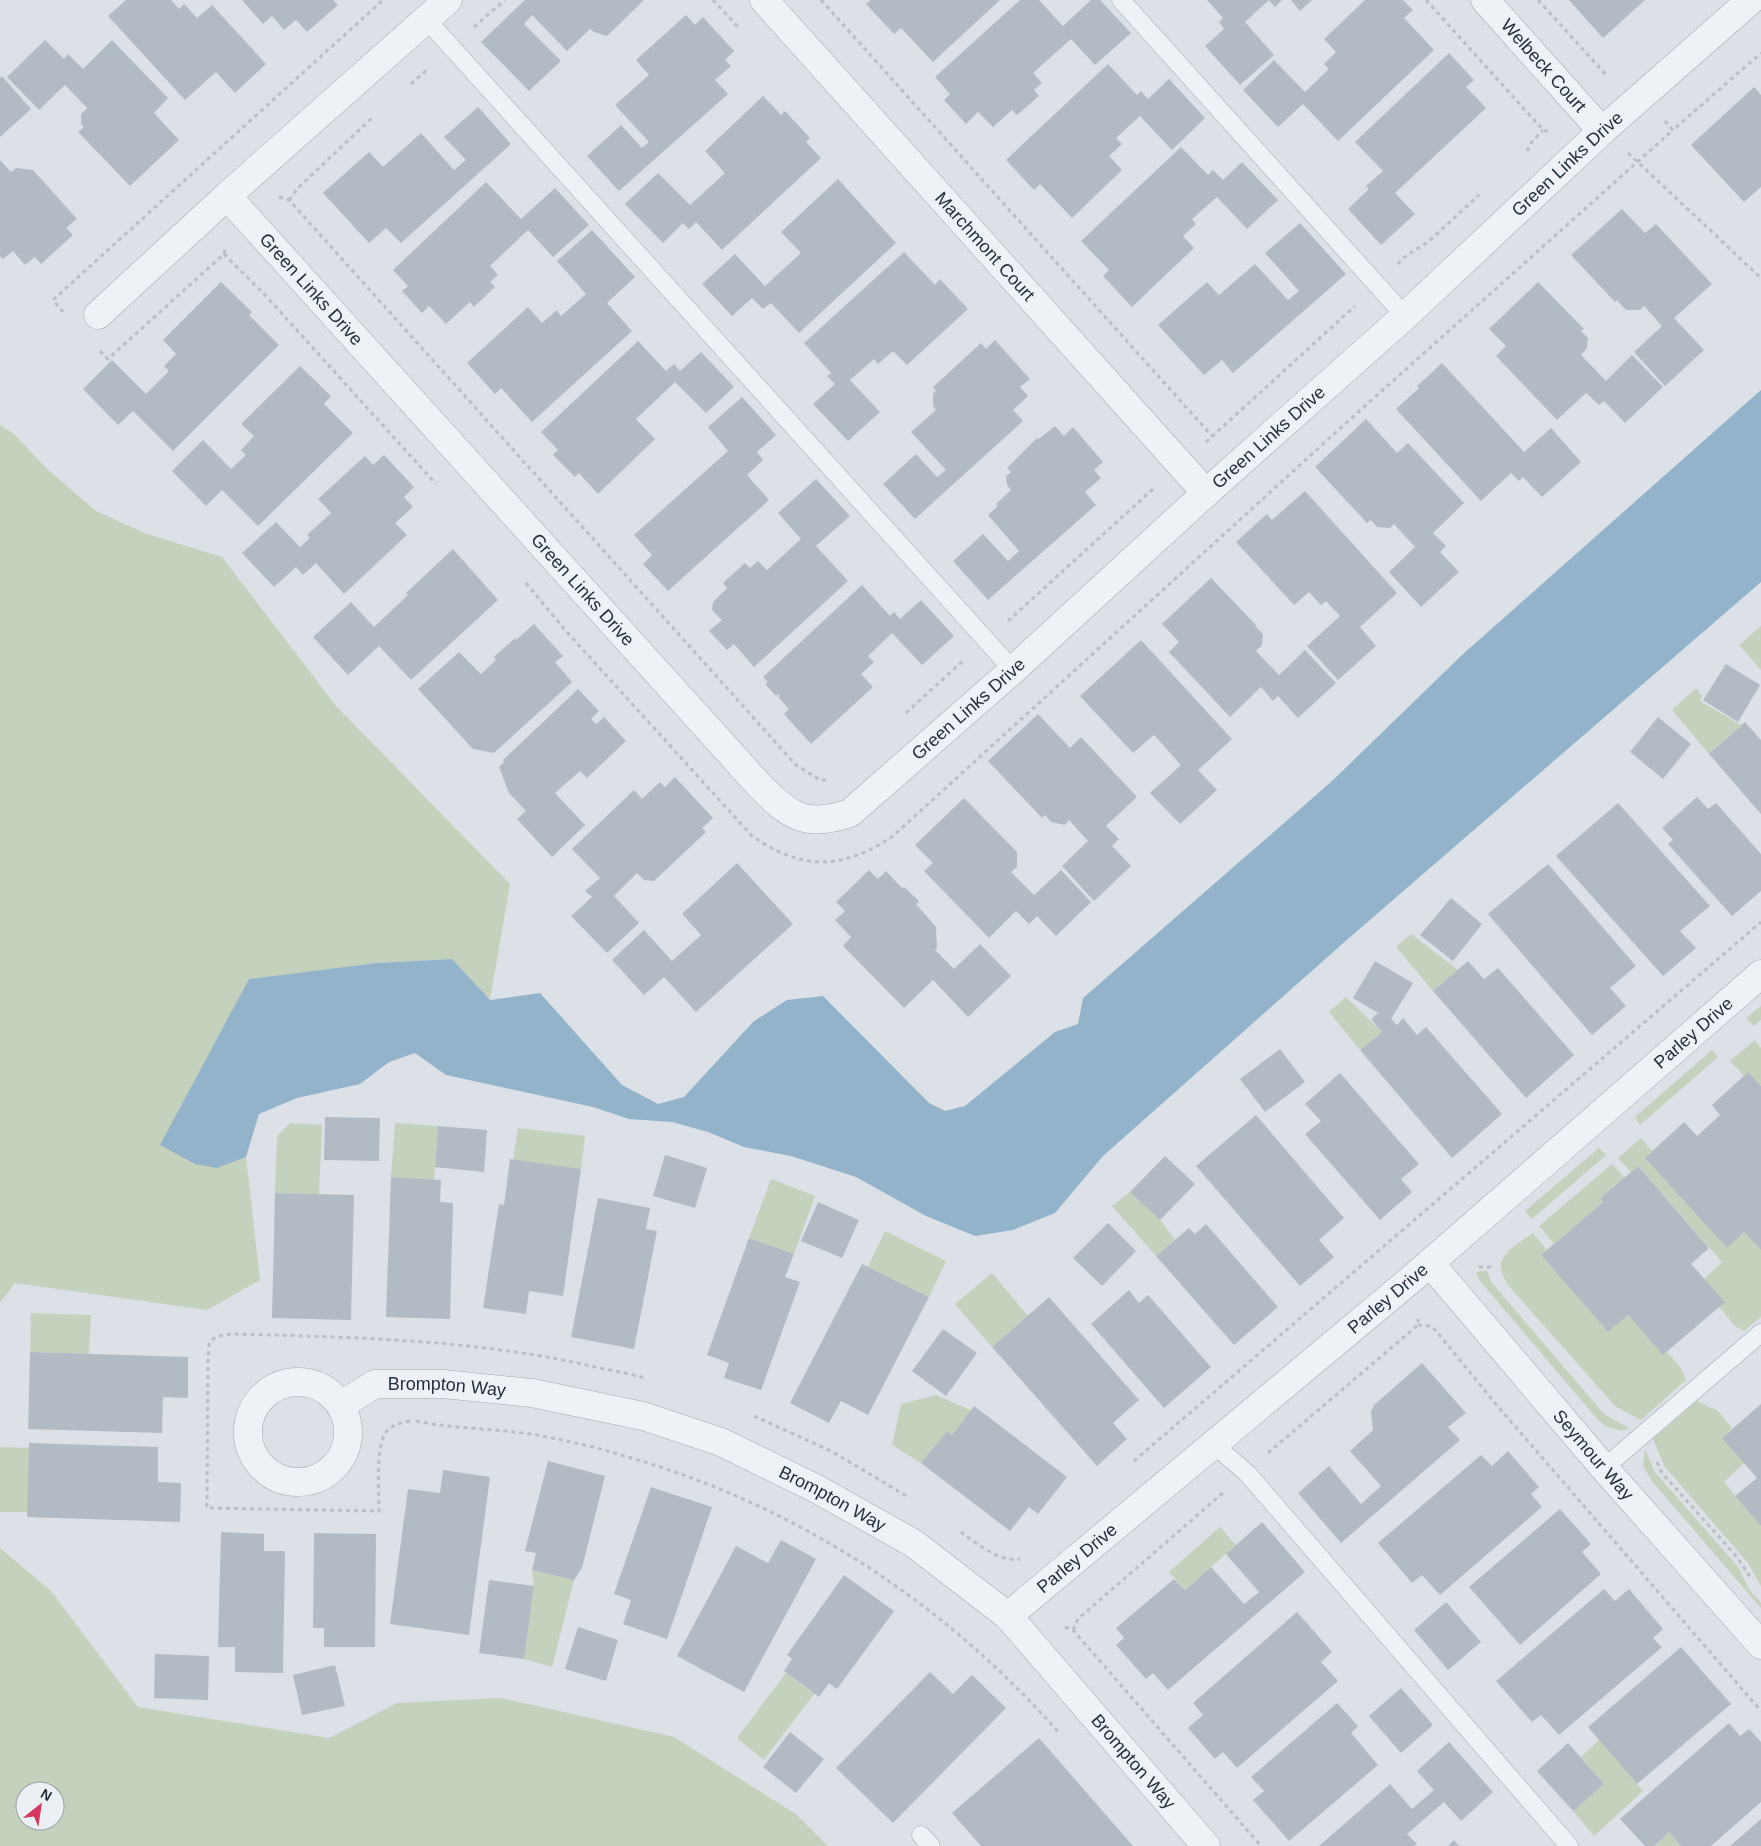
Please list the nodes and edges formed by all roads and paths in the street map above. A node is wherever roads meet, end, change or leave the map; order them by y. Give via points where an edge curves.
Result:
1 (448, 0) edge
2 (505, 0) edge
3 (764, 0) edge
4 (821, 0) edge
5 (1122, 0) edge
6 (1426, 0) edge
7 (1485, 0) edge
8 (1538, 0) edge
9 (1751, 0) edge
10 (426, 19) junction
11 (452, 48) junction
12 (1761, 53) edge
13 (1607, 76) dead end
14 (409, 85) dead end
15 (1583, 110) junction
16 (376, 114) dead end
17 (1661, 116) dead end
18 (1543, 130) junction
19 (1602, 131) junction
20 (1524, 156) dead end
21 (1485, 190) dead end
22 (227, 196) junction
23 (290, 200) junction
24 (250, 221) junction
25 (1761, 278) edge
26 (1378, 285) junction
27 (98, 315) dead end
28 (1405, 316) junction
29 (1212, 436) junction
30 (1184, 469) junction
31 (1153, 489) dead end
32 (1206, 493) junction
33 (987, 640) junction
34 (1013, 670) junction
35 (900, 719) dead end
36 (833, 778) dead end
37 (1761, 922) edge
38 (1761, 974) edge
39 (1430, 1263) junction
40 (1418, 1325) dead end
41 (1761, 1333) edge
42 (650, 1380) dead end
43 (341, 1405) dead end
44 (746, 1413) dead end
45 (1643, 1435) junction
46 (1214, 1445) junction
47 (1130, 1465) dead end
48 (1604, 1468) junction
49 (1247, 1473) junction
50 (910, 1499) dead end
51 (957, 1530) dead end
52 (1025, 1557) dead end
53 (1752, 1582) dead end
54 (1008, 1616) junction
55 (1058, 1624) dead end
56 (1073, 1630) junction
57 (1761, 1645) edge
58 (1761, 1711) edge
59 (1066, 1741) dead end
60 (1202, 1845) edge
61 (1261, 1846) edge
62 (1569, 1846) edge

1 - 10 street
2 - 11 path
3 - 30 street, Marchmont Court
4 - 29 path
5 - 26 lane
6 - 18 path
7 - 15 street, Welbeck Court
8 - 13 path
9 - 19 street, Green Links Drive
10 - 11 lane
10 - 22 street
11 - 14 path
11 - 33 lane
12 - 17 path via 1673,130
15 - 18 path via 1556,134
15 - 19 street, Welbeck Court
16 - 23 path via 299,187
18 - 20 path
19 - 25 path
19 - 28 street, Green Links Drive
21 - 26 path via 1428,242 1403,258 1393,274
22 - 24 street, Green Links Drive
22 - 27 street
23 - 24 path via 275,196
23 - 36 path via 796,765 820,780
24 - 34 street, Green Links Drive via 780,806 806,820 830,820 850,813
26 - 28 lane
26 - 29 path
28 - 32 street, Green Links Drive
29 - 30 path
30 - 32 street, Marchmont Court
31 - 33 path
32 - 34 street, Green Links Drive
33 - 34 lane
33 - 35 path
37 - 47 path
38 - 39 street, Parley Drive
39 - 46 street, Parley Drive
39 - 48 street, Seymour Way
40 - 58 path via 1431,1326 1438,1332
41 - 45 lane
42 - 59 path via 536,1354 457,1344 338,1337 231,1334 214,1337 209,1345 208,1359 207,1508 379,1511 380,1445 386,1431 412,1420 516,1432 582,1444 665,1467 759,1505 832,1544 898,1586 977,1649
43 - 54 street, Brompton Way via 375,1384 443,1384 532,1393 643,1416 721,1442 815,1488 913,1543
44 - 50 path via 833,1452
45 - 48 lane
45 - 53 path via 1662,1473 1736,1557
46 - 49 lane
46 - 54 street, Parley Drive
48 - 57 street, Seymour Way
49 - 56 path via 1078,1619
49 - 62 lane
51 - 52 path via 1003,1557 1012,1560
54 - 60 street, Brompton Way
55 - 56 path
56 - 61 path

